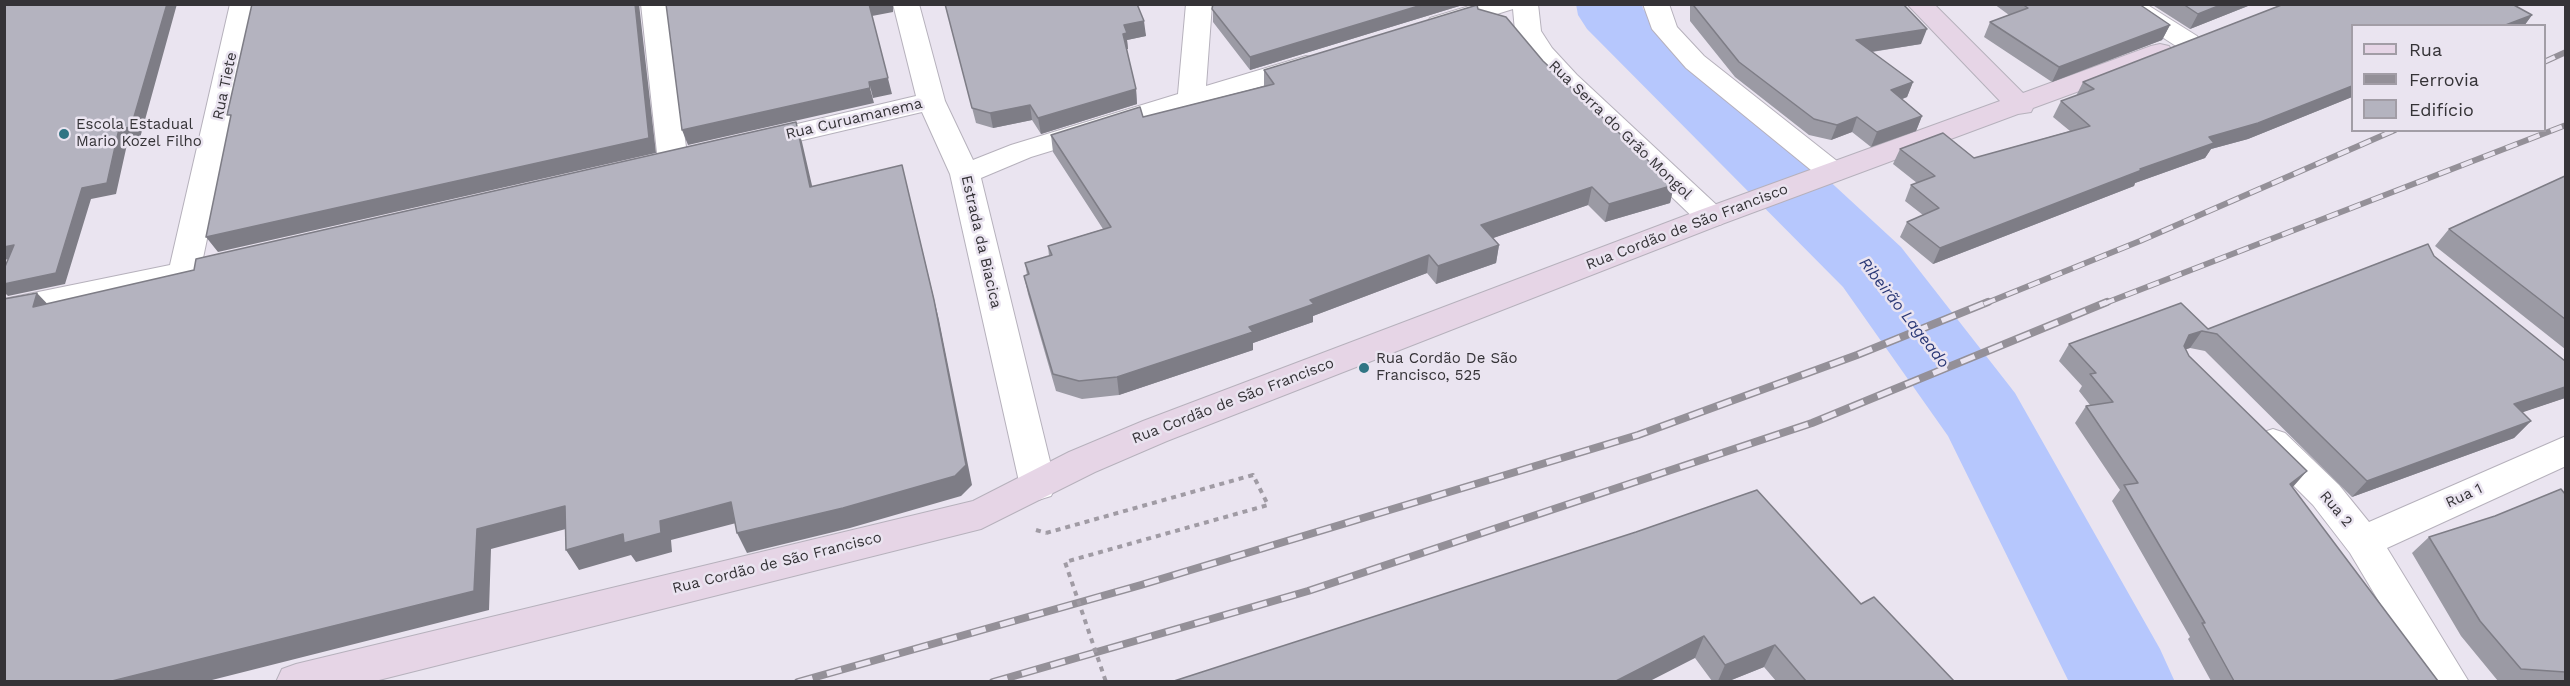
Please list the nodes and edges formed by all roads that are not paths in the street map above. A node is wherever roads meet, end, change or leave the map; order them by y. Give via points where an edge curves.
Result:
1 (243, 4) edge
2 (654, 4) edge
3 (906, 4) edge
4 (1199, 4) edge
5 (1504, 4) edge
6 (1526, 4) edge
7 (1656, 4) edge
8 (1919, 4) edge
9 (2128, 4) edge
10 (1415, 31) edge
11 (1326, 58) edge
12 (1191, 99) junction
13 (931, 101) junction
14 (2021, 106) junction
15 (729, 149) edge
16 (673, 162) edge
17 (965, 174) junction
18 (1819, 177) junction
19 (1725, 212) junction
20 (231, 262) edge
21 (184, 273) junction
22 (4, 310) edge
23 (2250, 420) edge
24 (2565, 450) edge
25 (1038, 486) junction
26 (2363, 542) junction
27 (296, 681) edge
28 (2450, 681) edge

1 - 21 street, Rua Tiete
2 - 16 street
3 - 13 street, Estrada da Biacica
4 - 12 street
5 - 10 street
6 - 19 street, Rua Serra do Grão Mongol via 1528,31 1567,81
7 - 18 street via 1665,29 1695,62
8 - 14 street
9 - 14 street, Rua Cordão de São Francisco via 2199,38
11 - 12 street
12 - 17 street via 1021,151
13 - 15 street, Rua Curuamanema
13 - 17 street, Estrada da Biacica
14 - 18 street, Rua Cordão de São Francisco
17 - 25 street, Estrada da Biacica
18 - 19 street, Rua Cordão de São Francisco
19 - 25 street, Rua Cordão de São Francisco via 1136,439
20 - 21 street
21 - 22 street
23 - 26 street, Rua 2 via 2326,495
24 - 26 street, Rua 1
25 - 27 street, Rua Cordão de São Francisco via 981,513
26 - 28 street, Rua 2

